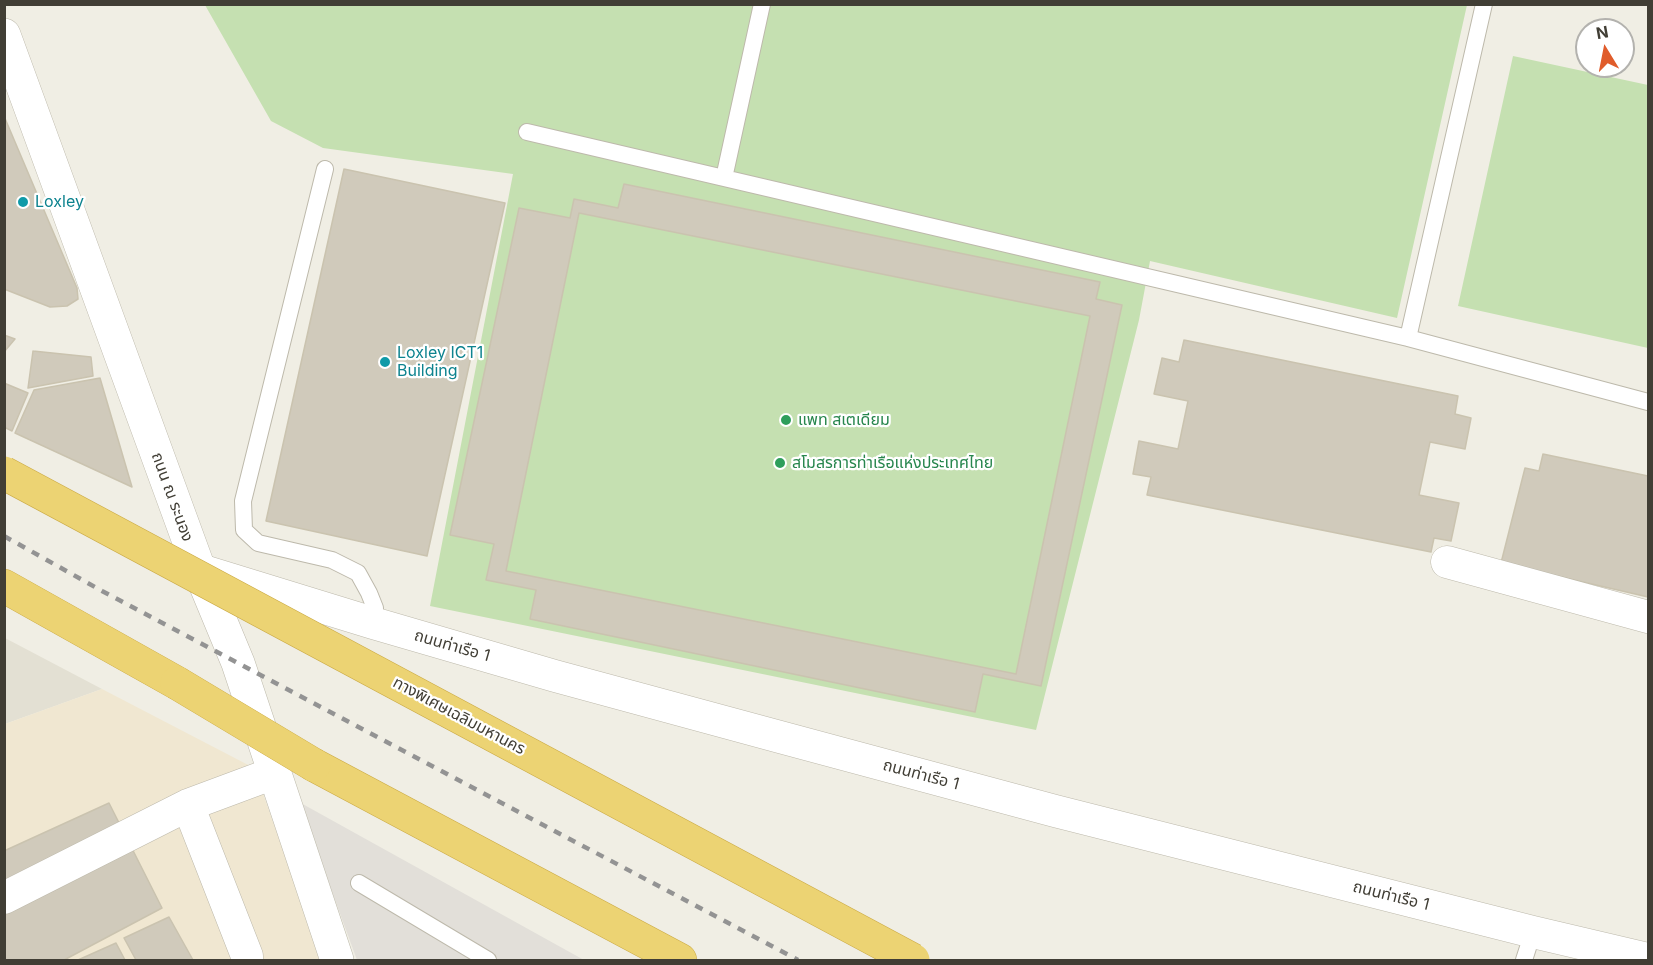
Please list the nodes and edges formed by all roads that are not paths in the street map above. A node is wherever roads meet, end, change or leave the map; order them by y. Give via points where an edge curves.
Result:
1 (762, 4) edge
2 (1484, 4) edge
3 (4, 35) edge
4 (527, 132) dead end
5 (325, 169) dead end
6 (724, 178) junction
7 (1408, 338) junction
8 (1648, 402) edge
9 (4, 473) edge
10 (1448, 562) dead end
11 (199, 569) junction
12 (4, 586) edge
13 (4, 602) edge
14 (1648, 616) edge
15 (373, 623) junction
16 (177, 683) junction
17 (273, 773) junction
18 (188, 805) junction
19 (359, 883) dead end
20 (4, 898) edge
21 (1529, 946) edge
22 (1575, 951) edge
23 (1648, 959) edge
24 (247, 960) edge
25 (337, 960) edge
26 (488, 960) edge
27 (680, 960) edge
28 (913, 960) edge

1 - 6 lane
2 - 7 lane
3 - 11 street, ถนน ณ ระนอง
4 - 6 lane
5 - 15 lane via 243,501 244,530 258,543 332,560 358,573 375,608
6 - 7 lane
7 - 8 lane
9 - 28 highway, ทางพิเศษเฉลิมมหานคร, bridge
10 - 14 street
11 - 15 street, ถนนท่าเรือ 1
11 - 17 street, ถนน ณ ระนอง via 238,663
12 - 16 highway
13 - 16 highway
15 - 21 street, ถนนท่าเรือ 1
16 - 27 highway, bridge via 314,765
17 - 18 street
17 - 25 street, ถนน ณ ระนอง
18 - 20 street
18 - 24 street
19 - 26 lane
21 - 22 street, ถนนท่าเรือ 1
22 - 23 street, ถนนท่าเรือ 1

